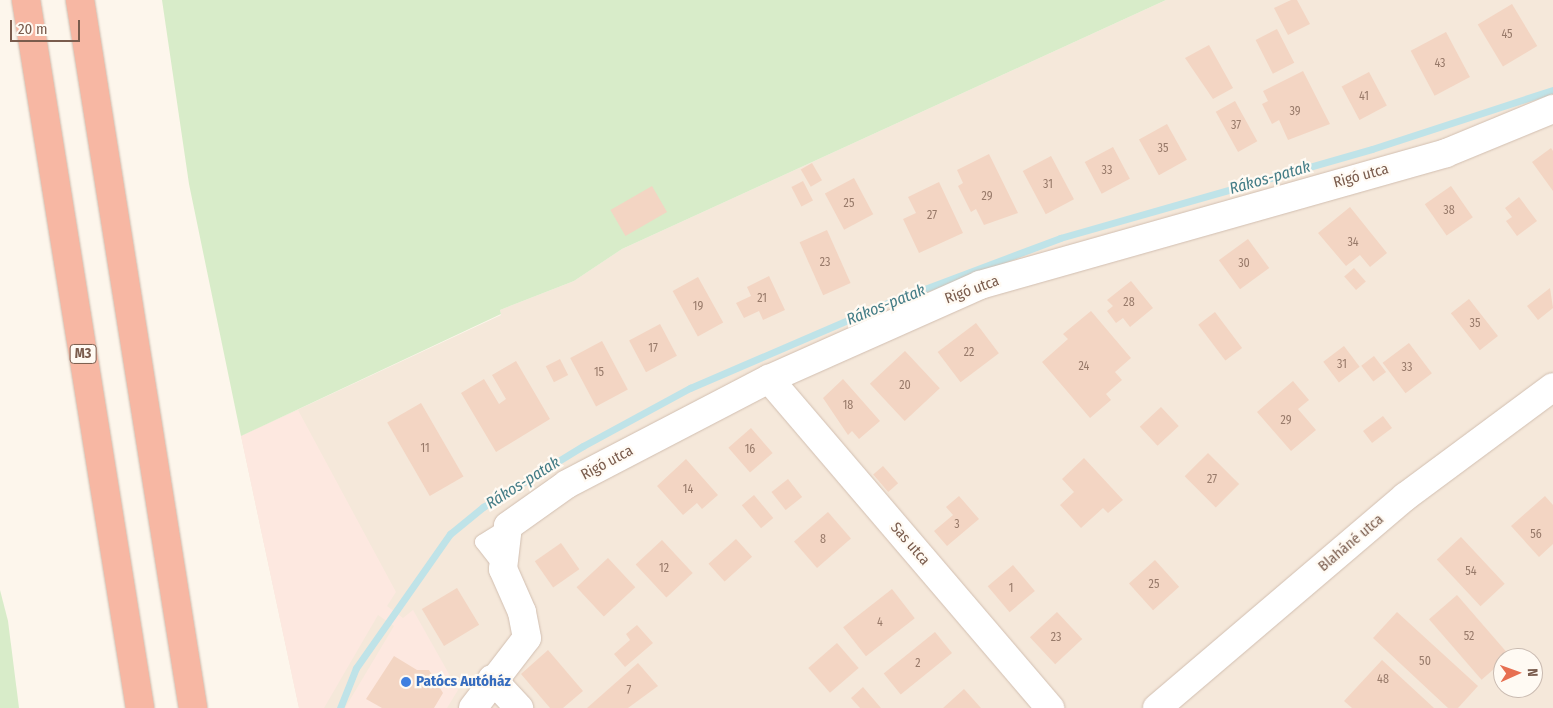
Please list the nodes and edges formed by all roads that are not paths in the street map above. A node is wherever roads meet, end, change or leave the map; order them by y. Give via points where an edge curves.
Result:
1 (26, 0) edge
2 (80, 0) edge
3 (1553, 109) edge
4 (769, 379) junction
5 (1553, 387) edge
6 (492, 679) junction
7 (140, 708) edge
8 (193, 708) edge
9 (473, 708) edge
10 (519, 708) edge
11 (1050, 708) edge
12 (1157, 708) edge

1 - 7 highway, M3
2 - 8 highway
3 - 4 street, Rigó utca via 1446,153 980,285
4 - 6 street, Rigó utca via 567,484 508,526 502,569 522,612 527,638
4 - 11 street, Sas utca
5 - 12 street, Blaháné utca via 1405,498
6 - 9 street, Rigó utca
6 - 10 street

